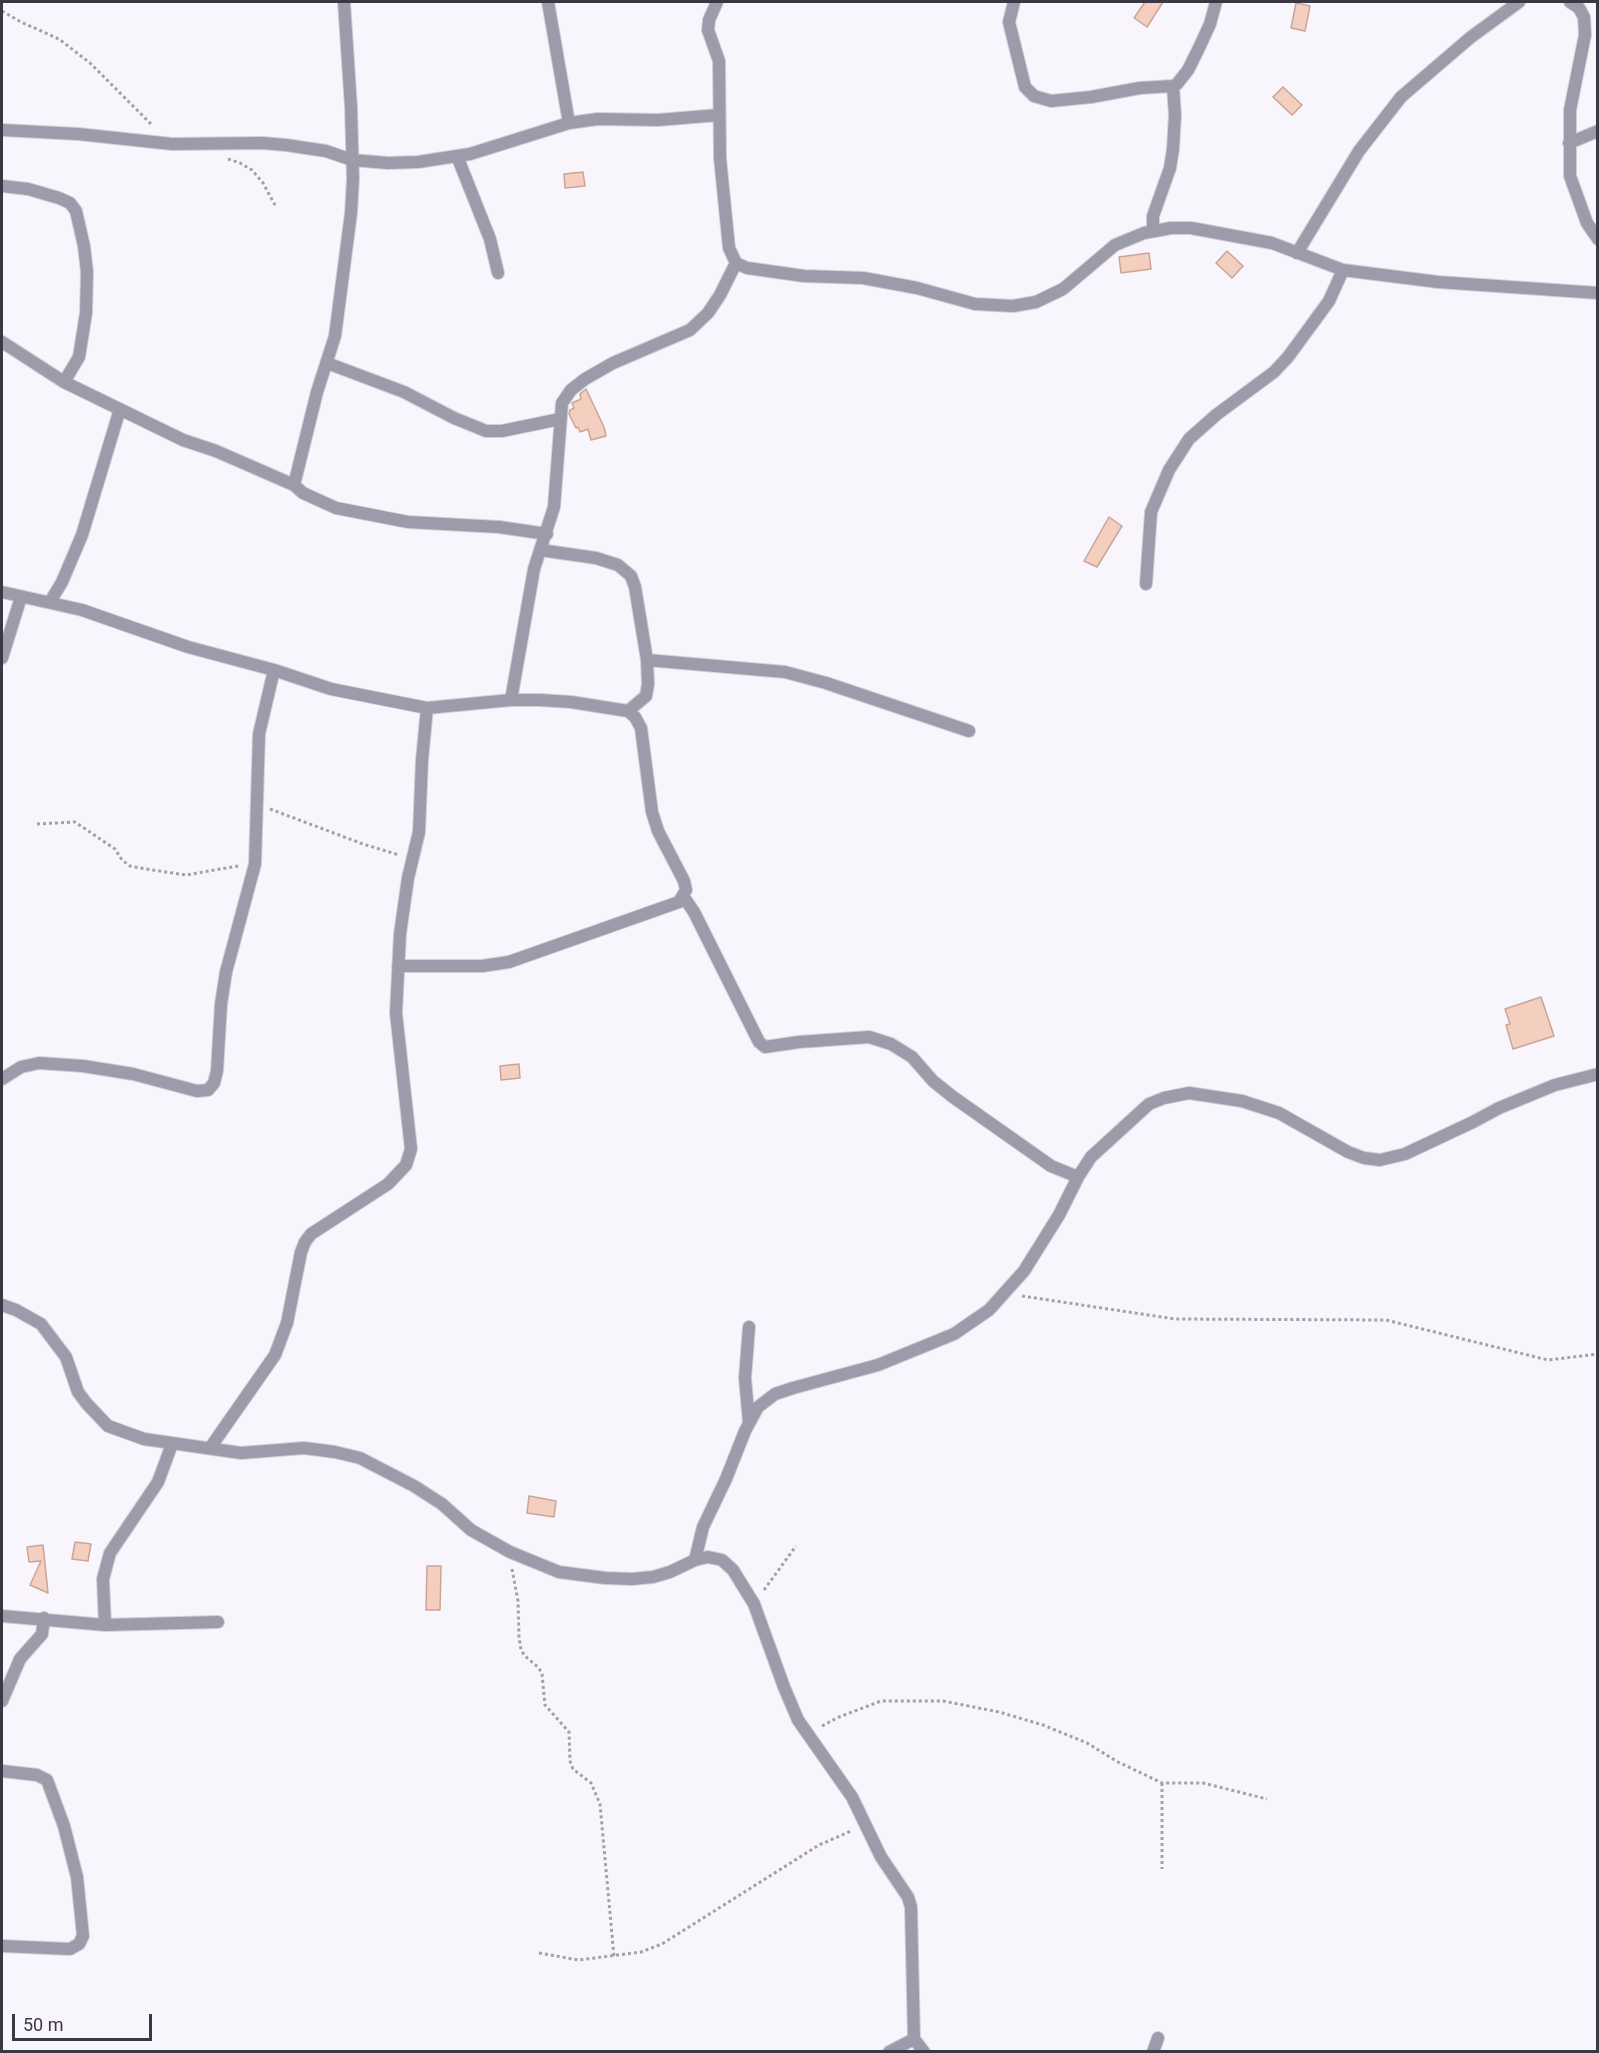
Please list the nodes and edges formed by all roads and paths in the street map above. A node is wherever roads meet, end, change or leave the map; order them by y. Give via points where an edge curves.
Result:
1 (344, 2) edge
2 (548, 2) edge
3 (717, 2) edge
4 (1014, 2) edge
5 (1216, 2) edge
6 (1519, 2) edge
7 (1570, 2) edge
8 (2, 11) edge
9 (1173, 86) junction
10 (719, 115) junction
11 (569, 123) junction
12 (2, 130) edge
13 (1598, 131) edge
14 (1569, 142) junction
15 (172, 144) junction
16 (458, 156) junction
17 (227, 159) dead end
18 (352, 160) junction
19 (2, 186) edge
20 (275, 206) dead end
21 (1153, 231) junction
22 (1598, 239) edge
23 (1297, 253) junction
24 (736, 263) junction
25 (1343, 270) junction
26 (498, 273) dead end
27 (1598, 293) edge
28 (2, 342) edge
29 (327, 363) junction
30 (64, 382) junction
31 (120, 409) junction
32 (560, 419) junction
33 (294, 484) junction
34 (547, 534) junction
35 (540, 550) junction
36 (1146, 584) dead end
37 (2, 592) edge
38 (21, 597) junction
39 (50, 602) junction
40 (2, 658) edge
41 (647, 660) junction
42 (274, 670) junction
43 (511, 700) junction
44 (427, 708) junction
45 (628, 711) junction
46 (969, 731) dead end
47 (257, 804) junction
48 (38, 824) dead end
49 (413, 859) junction
50 (255, 864) junction
51 (683, 896) junction
52 (399, 966) junction
53 (1598, 1074) edge
54 (2, 1079) edge
55 (1078, 1177) junction
56 (1005, 1293) junction
57 (2, 1305) edge
58 (749, 1327) dead end
59 (1598, 1354) edge
60 (749, 1423) junction
61 (172, 1444) junction
62 (210, 1448) junction
63 (796, 1546) dead end
64 (510, 1552) junction
65 (695, 1560) junction
66 (754, 1604) junction
67 (2, 1616) edge
68 (44, 1618) junction
69 (219, 1622) dead end
70 (105, 1625) junction
71 (2, 1701) edge
72 (807, 1734) junction
73 (2, 1771) edge
74 (1162, 1783) junction
75 (1267, 1799) dead end
76 (864, 1825) junction
77 (1162, 1869) dead end
78 (2, 1946) edge
79 (539, 1953) dead end
80 (614, 1957) junction
81 (1158, 2038) dead end
82 (914, 2039) junction
83 (889, 2052) edge
84 (924, 2052) edge
85 (1153, 2052) edge

1 - 18 street
2 - 11 street
3 - 10 street via 708,30 719,60
4 - 9 street via 1009,22 1012,37 1025,87 1034,96 1051,101
5 - 9 street via 1188,70
6 - 23 street via 1471,37 1401,98 1359,151
7 - 14 street via 1584,17 1585,35 1570,110
8 - 15 path via 59,39 90,63
9 - 21 street via 1173,149 1153,216
10 - 11 street
10 - 24 street via 729,248
11 - 16 street
12 - 15 street
13 - 14 street
14 - 22 street via 1570,176 1587,224
15 - 18 street via 286,145 326,151
16 - 18 street via 418,162
16 - 26 street via 490,239
17 - 20 path via 252,170
18 - 29 street via 351,213 335,336
19 - 30 street via 59,198 76,211 87,272 86,313 79,357
21 - 23 street via 1216,231 1272,243
21 - 24 street via 1115,245 1063,289 1036,302 1013,306 975,304 863,278 804,276
23 - 25 street
24 - 32 street via 708,313 690,330 585,379 562,403
25 - 27 street via 1438,282
25 - 36 street via 1329,301 1288,357 1190,438 1169,470 1151,512
28 - 30 street
29 - 32 street via 404,392 486,431
29 - 33 street
30 - 31 street
31 - 33 street via 183,440
31 - 39 street via 82,536
32 - 34 street via 557,484
33 - 34 street via 321,502 389,519
34 - 35 street
35 - 41 street via 596,558 618,565 631,576
35 - 43 street
37 - 38 street
38 - 39 street
38 - 40 street
39 - 42 street
41 - 45 street via 646,696
41 - 46 street via 785,672
42 - 44 street via 331,689
42 - 47 street via 259,734
43 - 44 street
43 - 45 street via 572,702
44 - 49 street via 419,832
45 - 51 street via 641,728 652,812 684,881
47 - 49 path
47 - 50 street
48 - 50 path via 75,822 115,849 130,866 146,869 186,875
49 - 52 street via 404,902
50 - 54 street via 226,972 217,1071 208,1090 197,1091 83,1066 39,1063 21,1067
51 - 52 street via 673,905 509,962 482,966
51 - 55 street via 765,1047 869,1037 891,1044 912,1057 933,1082 953,1097 1051,1166
52 - 62 street via 396,1013 411,1149 406,1165 388,1184 311,1234 305,1242 287,1323 275,1355
53 - 55 street via 1556,1084 1405,1154 1380,1160 1348,1152 1279,1113 1242,1101 1189,1094 1164,1098 1149,1104 1111,1137
55 - 56 street via 1024,1271
56 - 59 path via 1175,1319 1386,1320 1548,1360
56 - 60 street via 989,1310 954,1334 878,1365 776,1394 758,1407
57 - 61 street via 41,1324 66,1357 78,1392 108,1426
58 - 60 street via 745,1378
60 - 65 street via 703,1527
61 - 62 street
61 - 70 street via 158,1482 110,1553 103,1579
62 - 64 street via 241,1453 304,1448 360,1458 414,1486 471,1530
63 - 66 path
64 - 65 street via 559,1572 605,1578 652,1577
64 - 80 path via 519,1602 521,1650 539,1668 545,1704 569,1732 573,1768 591,1783 600,1804
65 - 66 street via 722,1560 734,1570
66 - 72 street via 791,1705
67 - 68 street
68 - 70 street
68 - 71 street via 42,1634 20,1659
69 - 70 street
72 - 74 path via 881,1701 943,1701 1043,1725 1087,1743
72 - 76 street via 852,1797
73 - 78 street via 47,1780 77,1877 83,1936 70,1949
74 - 75 path via 1203,1783
74 - 77 path
76 - 80 path via 819,1845 663,1944
76 - 82 street via 911,1907
79 - 80 path via 579,1960
81 - 85 street
82 - 83 street
82 - 84 street

